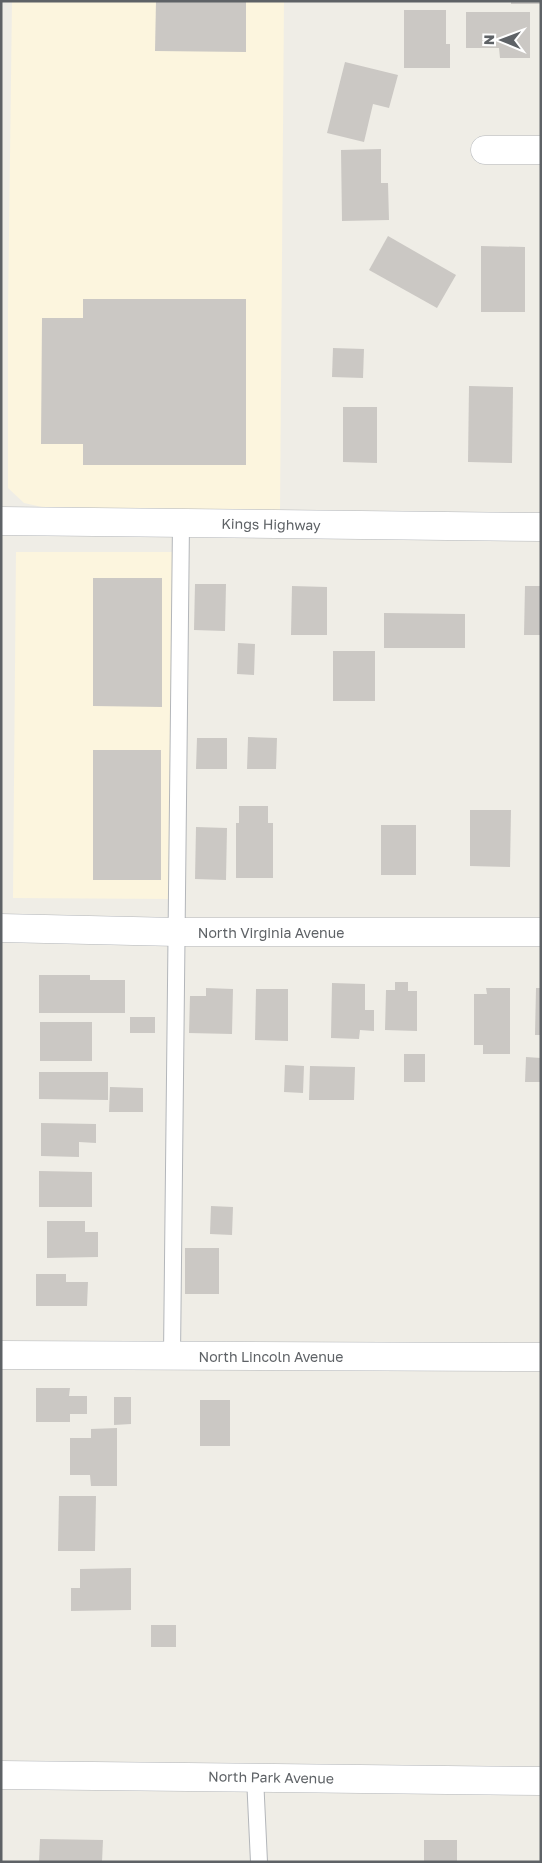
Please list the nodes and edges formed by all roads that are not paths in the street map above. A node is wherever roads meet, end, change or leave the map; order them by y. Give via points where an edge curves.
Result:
1 (485, 150) dead end
2 (541, 150) edge
3 (1, 522) edge
4 (181, 523) junction
5 (541, 527) edge
6 (1, 928) edge
7 (177, 932) junction
8 (541, 932) edge
9 (1, 1355) edge
10 (172, 1355) junction
11 (541, 1357) edge
12 (1, 1774) edge
13 (255, 1777) junction
14 (541, 1781) edge
15 (259, 1862) edge

1 - 2 street
3 - 4 street, Kings Highway
4 - 5 street, Kings Highway
4 - 7 lane
6 - 7 street, North Virginia Avenue
7 - 8 street, North Virginia Avenue
7 - 10 lane
9 - 10 street, North Lincoln Avenue
10 - 11 street, North Lincoln Avenue
12 - 13 street, North Park Avenue
13 - 14 street, North Park Avenue
13 - 15 lane

